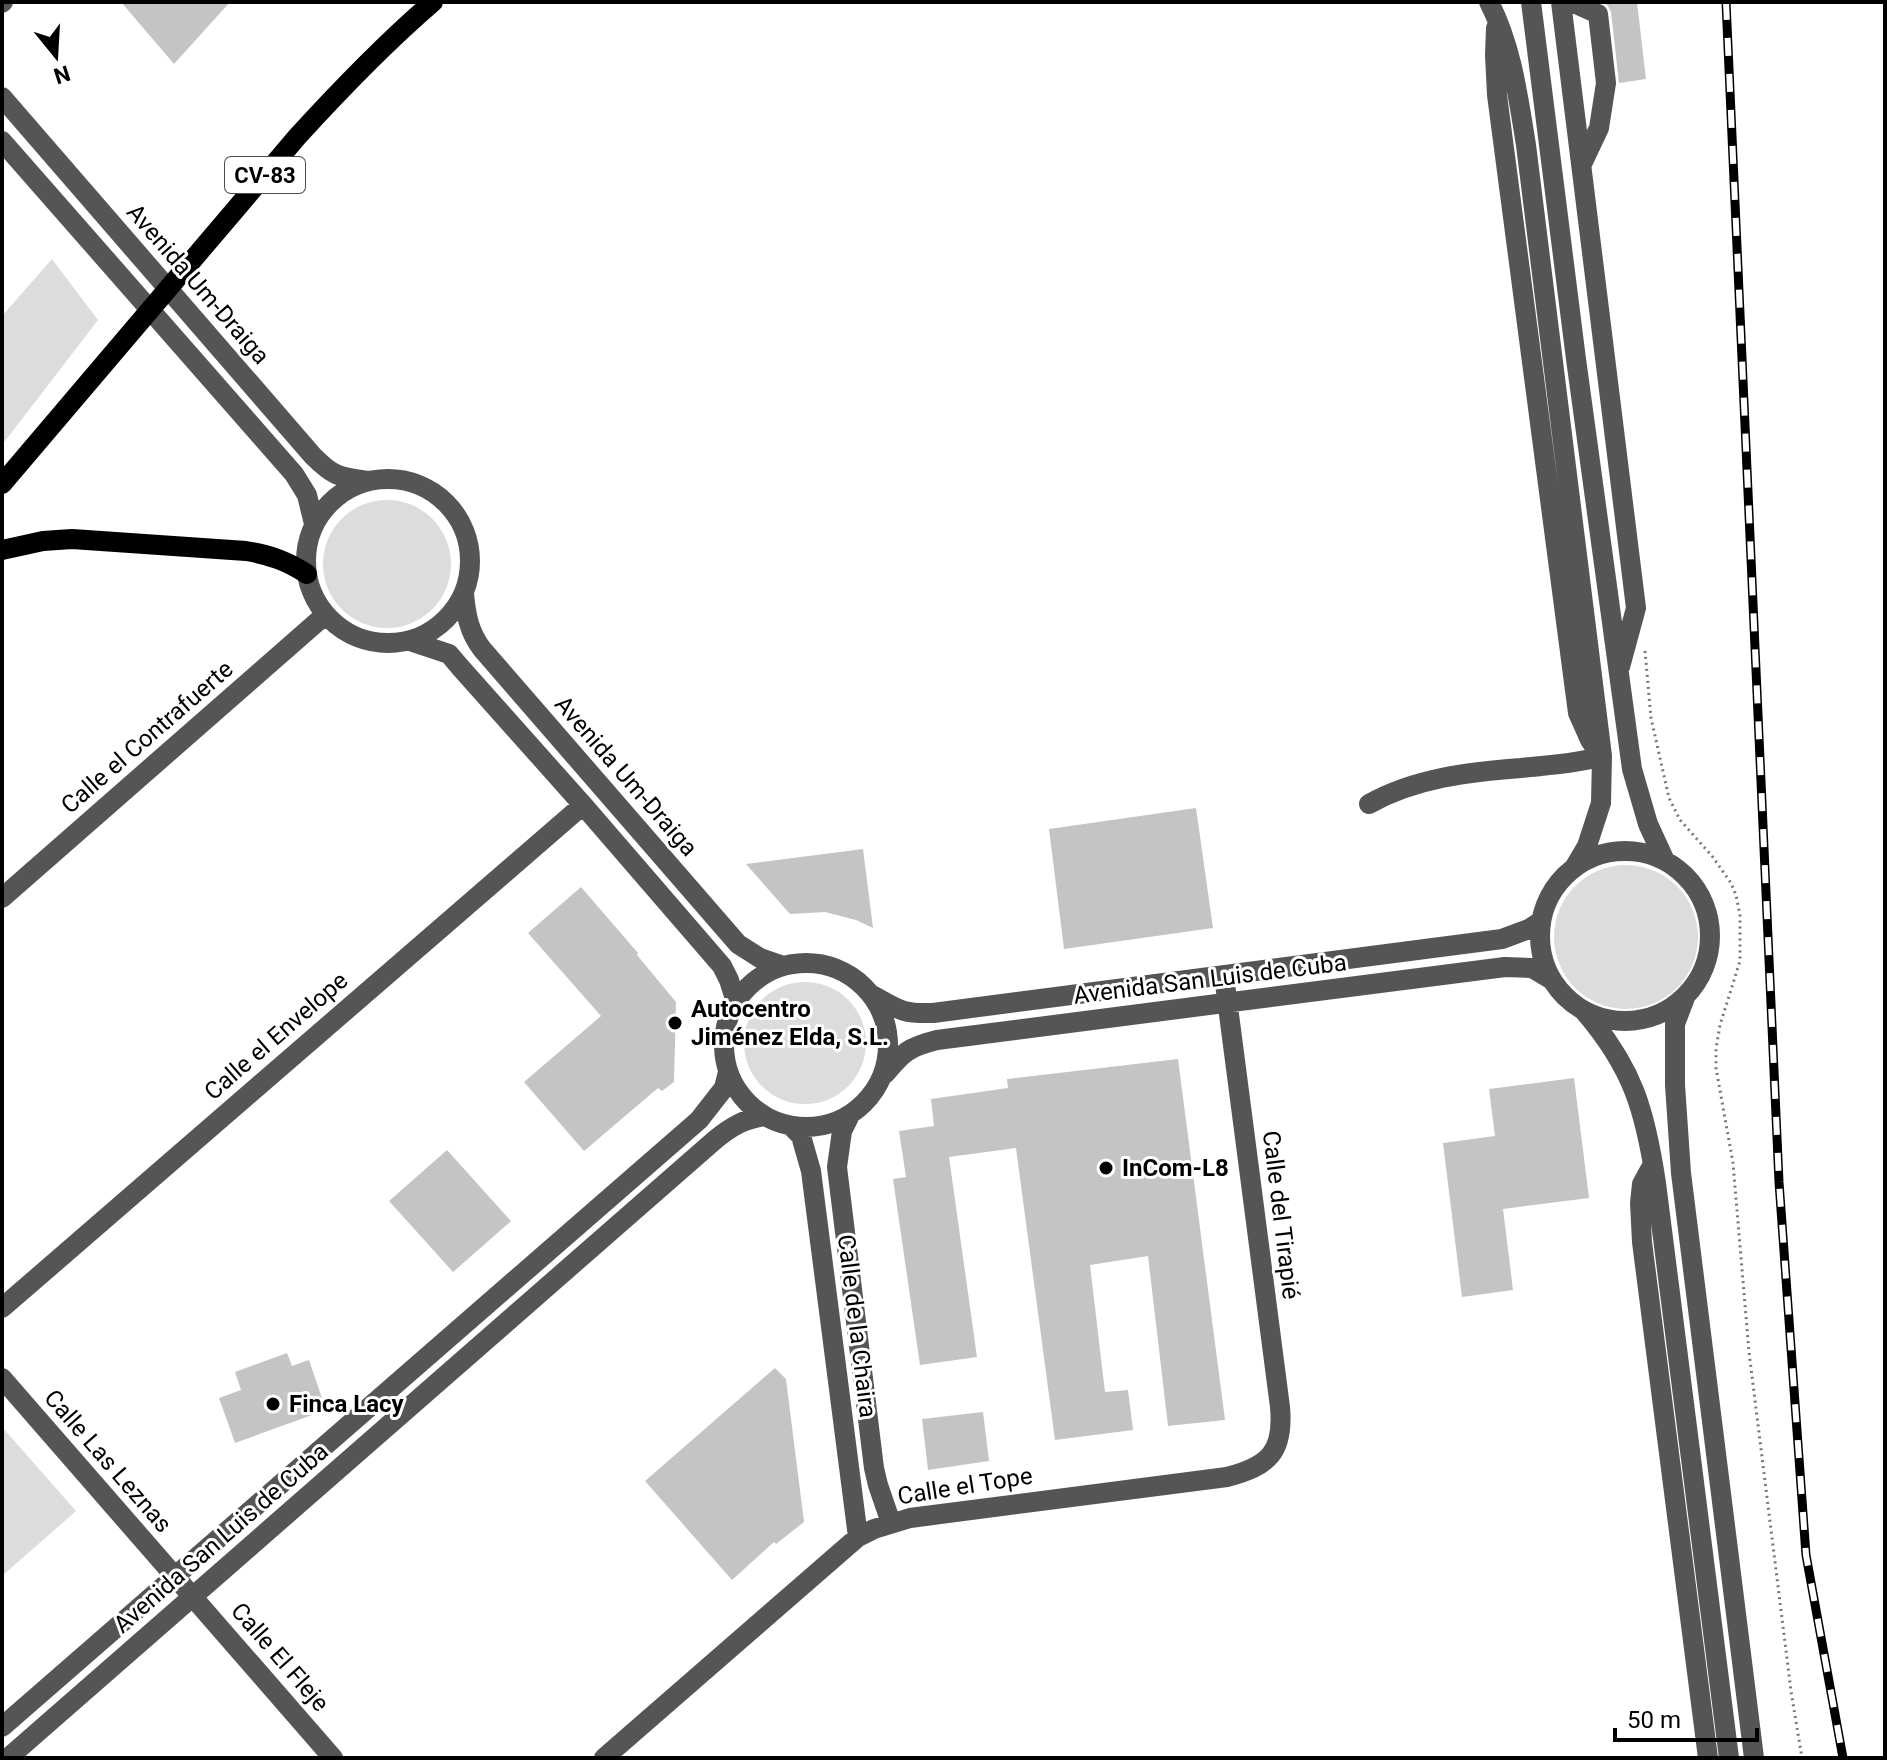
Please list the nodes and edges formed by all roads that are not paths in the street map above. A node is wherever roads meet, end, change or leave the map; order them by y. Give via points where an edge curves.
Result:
1 (433, 2) edge
2 (1531, 2) edge
3 (1561, 2) edge
4 (1578, 2) edge
5 (1493, 9) edge
6 (2, 97) edge
7 (2, 141) edge
8 (1582, 164) junction
9 (369, 481) junction
10 (2, 484) edge
11 (314, 524) junction
12 (2, 550) edge
13 (307, 574) junction
14 (464, 594) junction
15 (325, 615) junction
16 (410, 641) junction
17 (1618, 675) junction
18 (1602, 756) junction
19 (1369, 804) dead end
20 (583, 805) junction
21 (1665, 861) junction
22 (1574, 868) junction
23 (2, 898) edge
24 (1541, 921) junction
25 (783, 966) junction
26 (1224, 976) junction
27 (1552, 980) junction
28 (1686, 995) junction
29 (874, 996) junction
30 (736, 1002) junction
31 (1227, 1003) junction
32 (1584, 1011) junction
33 (728, 1072) junction
34 (885, 1074) junction
35 (850, 1115) junction
36 (764, 1116) junction
37 (792, 1127) junction
38 (1653, 1164) junction
39 (2, 1308) edge
40 (2, 1378) edge
41 (1268, 1458) joint
42 (891, 1523) junction
43 (858, 1537) junction
44 (185, 1588) junction
45 (2, 1727) edge
46 (8, 1758) edge
47 (333, 1758) edge
48 (604, 1758) edge
49 (1708, 1758) edge
50 (1729, 1758) edge
51 (1754, 1758) edge

1 - 10 main road, CV-83 via 297,137
2 - 17 street
3 - 8 street
4 - 8 street via 1598,14 1606,83 1599,128
5 - 18 street via 1514,73 1526,145
6 - 9 street, Avenida Um-Draiga via 313,456 329,472
7 - 11 street via 294,474 307,495
8 - 17 street via 1636,608
9 - 11 street via 340,494
9 - 14 street via 406,481 431,491 451,508 465,532 471,558
11 - 13 street via 306,549
12 - 13 main road via 72,539 246,551 271,556
13 - 15 street
14 - 16 street via 442,623
14 - 25 street, Avenida Um-Draiga via 466,616 482,649 738,944
15 - 16 street via 364,640
15 - 23 street, Calle el Contrafuerte
16 - 20 street via 449,654
17 - 21 street via 1637,790
18 - 19 street via 1459,775 1389,792
18 - 22 street via 1601,803
20 - 30 street via 722,966
20 - 39 street, Calle el Envelope
21 - 22 street via 1619,851
21 - 28 street via 1684,874 1707,912 1708,956
22 - 24 street via 1553,892
24 - 26 street, Avenida San Luis de Cuba via 1502,939
24 - 27 street via 1540,941
25 - 29 street via 833,966
25 - 30 street via 756,979
26 - 29 street, Avenida San Luis de Cuba via 933,1013 910,1014
26 - 31 street, Calle del Tirapié
27 - 31 street, Avenida San Luis de Cuba via 1532,968 1505,967
27 - 32 street
28 - 32 street via 1649,1018 1605,1019
28 - 51 street via 1675,1024 1681,1173
29 - 34 street via 886,1020 890,1047
30 - 33 street via 723,1048
31 - 34 street, Avenida San Luis de Cuba via 937,1040 916,1045
31 - 41 street, Calle del Tirapié via 1281,1424
32 - 38 street via 1612,1046 1633,1085
33 - 36 street via 748,1105
33 - 44 street, Avenida San Luis de Cuba via 724,1088 699,1120
34 - 35 street via 871,1097
35 - 37 street via 822,1127
35 - 42 street, Calle de la Chaira via 837,1167 874,1468
36 - 37 street
36 - 44 street, Avenida San Luis de Cuba via 748,1118 716,1139
37 - 43 street, Calle de la Chaira via 801,1136 811,1171
38 - 49 street via 1642,1184 1642,1242
38 - 50 street
40 - 44 street, Calle Las Leznas
41 - 42 street, Calle el Tope via 1250,1471 1227,1477
42 - 43 street, Calle el Tope
43 - 48 street, Calle el Tope
44 - 45 street, Avenida San Luis de Cuba
44 - 46 street, Avenida San Luis de Cuba
44 - 47 street, Calle El Fleje

